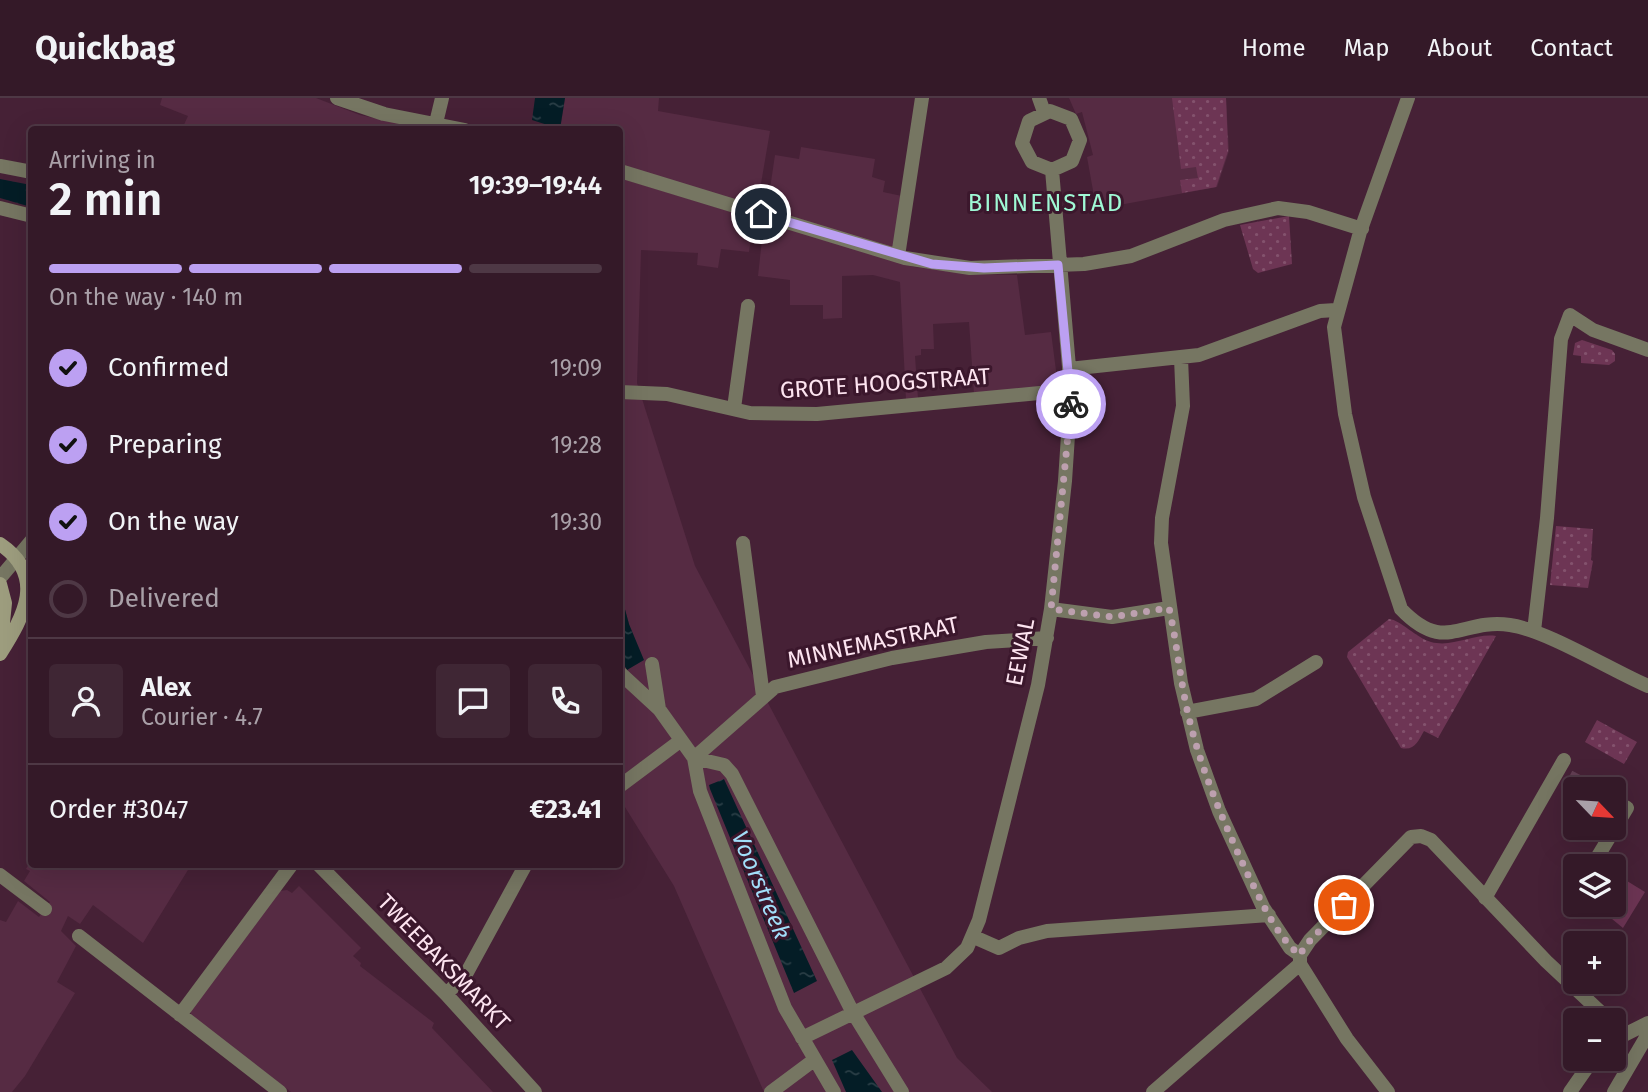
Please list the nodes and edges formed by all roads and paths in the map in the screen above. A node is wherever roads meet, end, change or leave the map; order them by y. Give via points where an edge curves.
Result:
1 (337, 98) edge
2 (442, 98) edge
3 (922, 98) edge
4 (1039, 98) edge
5 (1408, 98) edge
6 (1044, 113) junction
7 (436, 123) junction
8 (447, 126) edge
9 (0, 166) edge
10 (1052, 170) junction
11 (28, 171) edge
12 (623, 172) edge
13 (0, 208) edge
14 (28, 215) edge
15 (1362, 229) junction
16 (898, 256) junction
17 (1058, 265) junction
18 (748, 306) dead end
19 (1336, 310) junction
20 (1648, 350) edge
21 (1181, 358) junction
22 (1069, 369) junction
23 (1071, 390) junction
24 (623, 392) edge
25 (734, 408) junction
26 (743, 543) dead end
27 (0, 544) edge
28 (28, 545) edge
29 (17, 558) junction
30 (0, 578) edge
31 (0, 583) edge
32 (28, 596) edge
33 (5, 603) junction
34 (28, 603) edge
35 (28, 605) edge
36 (1169, 608) junction
37 (1051, 609) junction
38 (1534, 631) junction
39 (1046, 638) junction
40 (0, 653) edge
41 (1316, 662) dead end
42 (652, 664) dead end
43 (623, 676) edge
44 (1648, 685) edge
45 (763, 696) junction
46 (659, 709) junction
47 (1187, 712) junction
48 (680, 741) junction
49 (694, 758) junction
50 (1563, 770) dead end
51 (623, 784) edge
52 (289, 868) edge
53 (322, 868) edge
54 (524, 868) edge
55 (0, 875) edge
56 (1485, 898) junction
57 (45, 909) dead end
58 (1269, 915) junction
59 (79, 936) dead end
60 (974, 937) junction
61 (1300, 960) junction
62 (446, 995) junction
63 (1597, 1008) edge
64 (852, 1011) junction
65 (180, 1015) junction
66 (1648, 1023) edge
67 (1626, 1031) edge
68 (1648, 1034) edge
69 (802, 1038) junction
70 (1626, 1040) edge
71 (1638, 1049) junction
72 (814, 1060) junction
73 (1585, 1071) edge
74 (280, 1092) edge
75 (534, 1092) edge
76 (771, 1092) edge
77 (834, 1092) edge
78 (902, 1092) edge
79 (1153, 1092) edge
80 (1388, 1092) edge
81 (1570, 1092) edge
82 (1614, 1092) edge

1 - 7 street via 377,112
2 - 7 street
3 - 16 street
4 - 6 street
5 - 15 street
6 - 10 street via 1029,121 1022,143 1031,162
6 - 10 street via 1061,113 1071,119 1080,140 1072,161
7 - 8 street
9 - 11 street
10 - 17 street, EEWAL
12 - 16 street
13 - 14 street
15 - 17 street via 1278,208 1224,220 1131,256
15 - 19 street
16 - 17 street via 970,268
17 - 22 street, EEWAL
18 - 25 street
19 - 21 street via 1320,311
19 - 38 street via 1335,351 1345,414 1374,536 1401,608 1435,632 1495,624
20 - 38 street via 1593,330 1570,315 1561,339
21 - 22 street
21 - 36 street via 1183,406 1162,518
22 - 23 street, EEWAL
23 - 25 street, GROTE HOOGSTRAAT via 817,414 750,413
23 - 37 street, EEWAL
24 - 25 street, GROTE HOOGSTRAAT via 667,394
26 - 45 street
27 - 29 main road
28 - 29 street
29 - 30 street
29 - 32 main road
31 - 33 main road
33 - 34 street
33 - 40 main road
35 - 40 main road
36 - 37 street via 1112,617
36 - 47 street
37 - 39 street, EEWAL
38 - 44 street
39 - 45 street, MINNEMASTRAAT via 892,657 775,687
39 - 60 street, EEWAL
41 - 47 street via 1256,699
42 - 46 street
43 - 46 street
45 - 49 street, MINNEMASTRAAT
46 - 48 street
47 - 58 street via 1219,811
48 - 49 street
48 - 51 street
49 - 64 street via 714,761 732,774
49 - 69 street via 700,791 785,1008
50 - 56 street
52 - 65 street
53 - 62 street, TWEEBAKSMARKT
54 - 62 street via 465,976
55 - 57 street
56 - 61 street via 1425,837 1416,836 1310,940
56 - 63 street
58 - 60 street via 1047,931 999,948
58 - 61 street
59 - 65 street
60 - 64 street via 947,968
61 - 79 street
61 - 80 street via 1347,1039
62 - 75 street, TWEEBAKSMARKT
64 - 69 street
64 - 78 street
65 - 74 street
66 - 67 street
68 - 71 street
69 - 72 street
70 - 71 street
71 - 82 street
72 - 76 street
72 - 77 street
73 - 81 street

